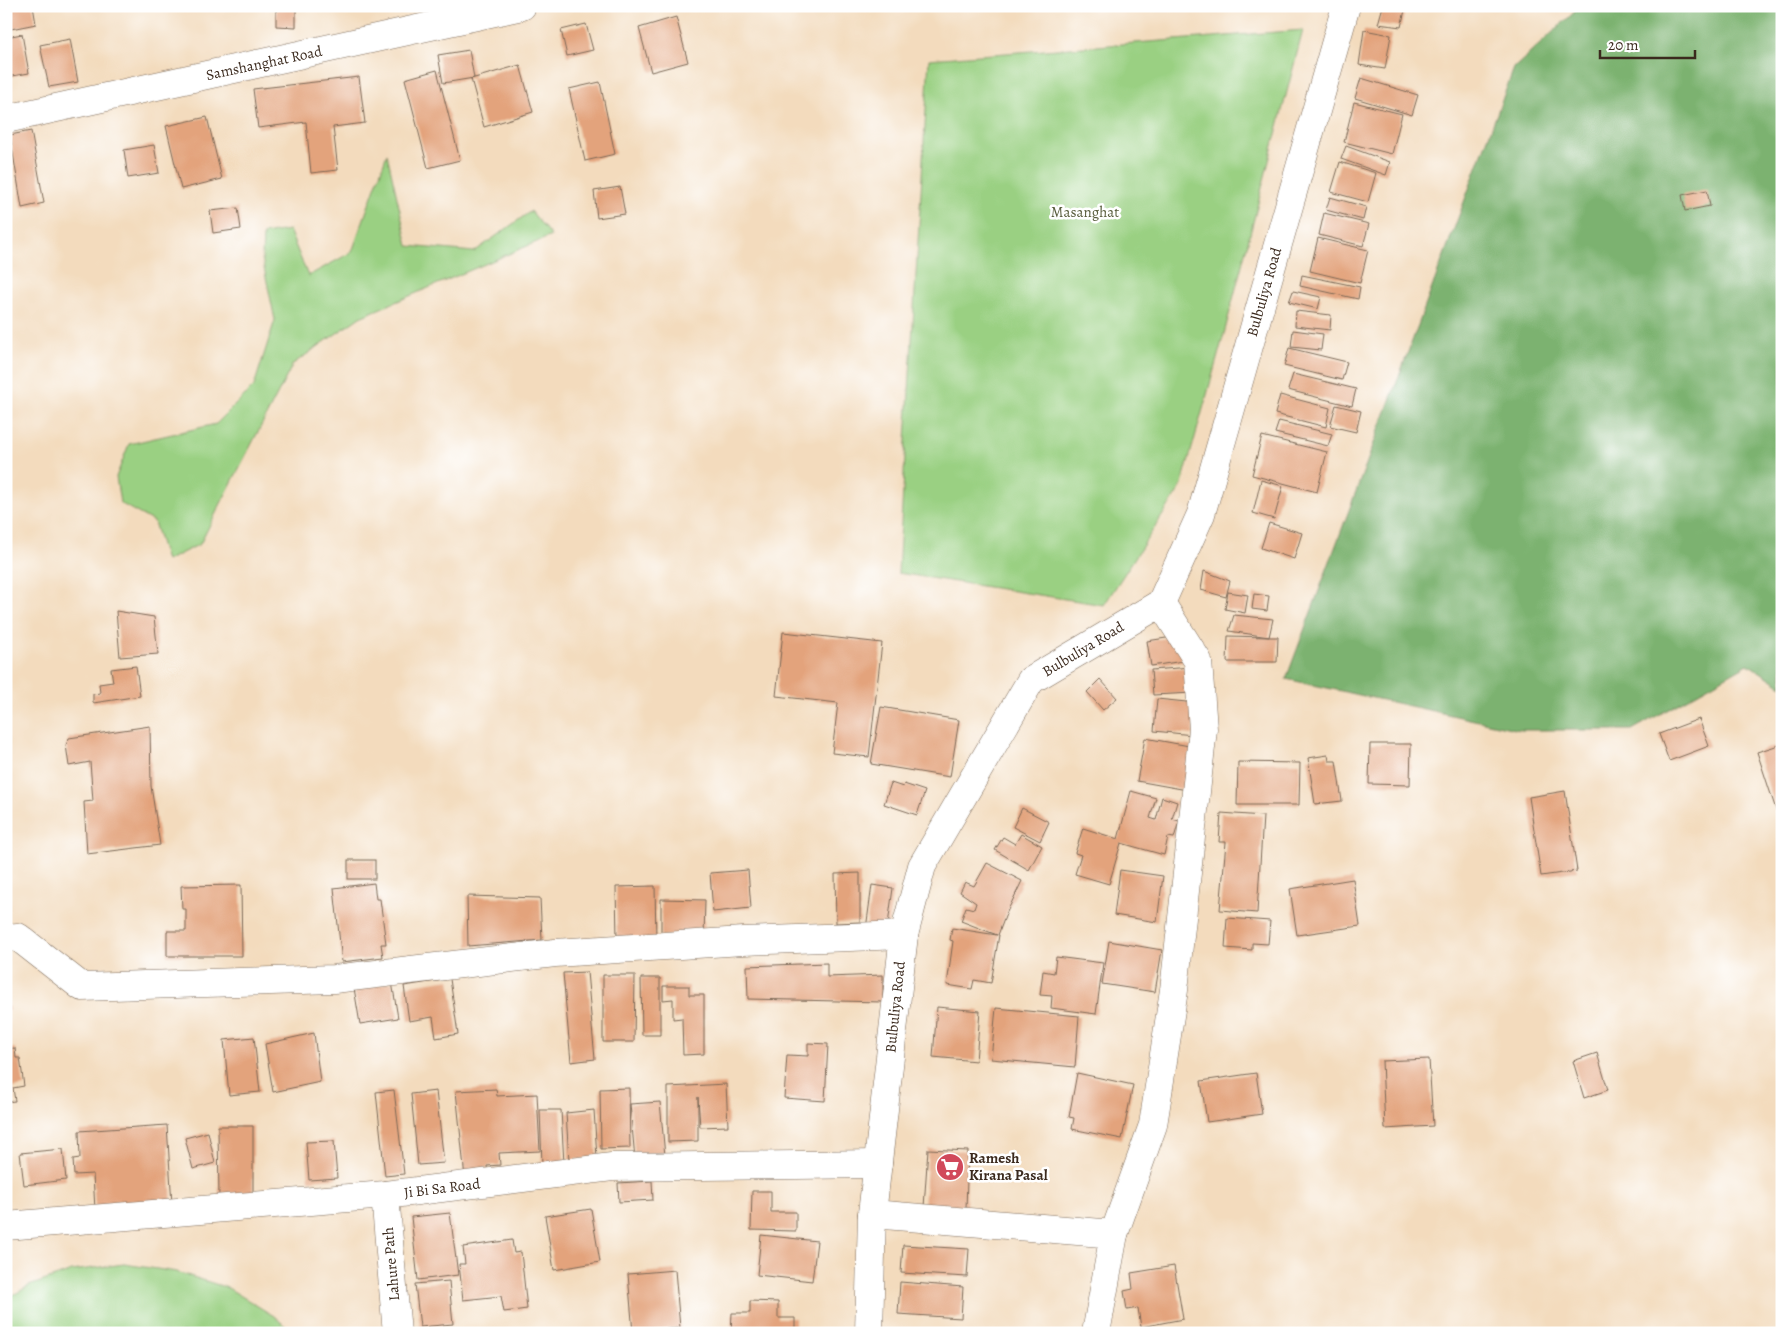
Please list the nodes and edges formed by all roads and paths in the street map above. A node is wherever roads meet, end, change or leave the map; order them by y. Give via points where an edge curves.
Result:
1 (522, 6) edge
2 (1346, 6) edge
3 (6, 119) edge
4 (1162, 603) junction
5 (904, 934) junction
6 (6, 938) edge
7 (878, 1164) junction
8 (385, 1194) junction
9 (872, 1214) junction
10 (6, 1226) edge
11 (1114, 1234) junction
12 (396, 1333) edge
13 (869, 1333) edge
14 (1096, 1333) edge

1 - 3 street, Samshanghat Road
2 - 4 street, Bulbuliya Road via 1201,514
4 - 5 street, Bulbuliya Road via 1031,680 922,866
4 - 11 street via 1198,661 1203,729 1174,990 1153,1125
5 - 6 street via 555,953 334,979 82,987 18,937
5 - 7 street, Bulbuliya Road
7 - 8 street, Ji Bi Sa Road via 612,1167
7 - 9 street, Bulbuliya Road
8 - 10 street, Ji Bi Sa Road
8 - 12 street, Lahure Path
9 - 11 street
9 - 13 street, Bulbuliya Road
11 - 14 street

